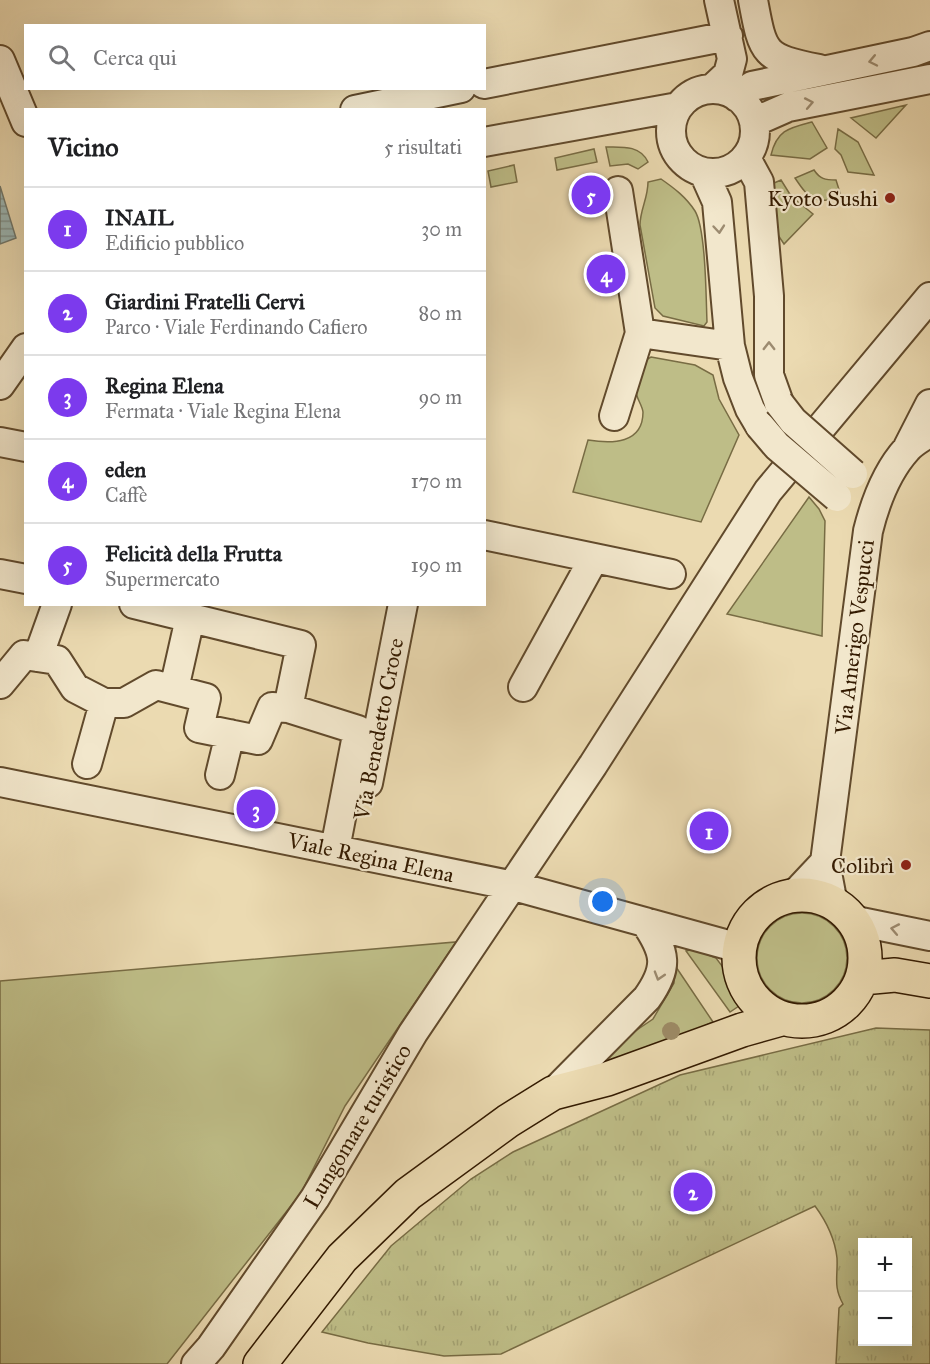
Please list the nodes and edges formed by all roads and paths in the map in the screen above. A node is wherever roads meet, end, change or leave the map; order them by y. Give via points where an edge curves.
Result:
1 (719, 0) edge
2 (753, 0) edge
3 (728, 36) junction
4 (930, 46) edge
5 (0, 60) edge
6 (826, 71) junction
7 (930, 79) edge
8 (486, 84) edge
9 (451, 90) edge
10 (725, 93) junction
11 (678, 107) junction
12 (365, 108) edge
13 (24, 117) edge
14 (754, 122) junction
15 (486, 142) edge
16 (746, 158) junction
17 (704, 173) junction
18 (618, 191) dead end
19 (930, 297) edge
20 (640, 333) junction
21 (730, 346) junction
22 (24, 351) edge
23 (0, 385) edge
24 (930, 404) edge
25 (614, 416) dead end
26 (919, 440) edge
27 (0, 442) edge
28 (24, 447) edge
29 (884, 488) junction
30 (872, 516) junction
31 (486, 535) edge
32 (594, 558) junction
33 (0, 574) edge
34 (671, 574) dead end
35 (24, 579) edge
36 (56, 606) edge
37 (142, 606) edge
38 (403, 606) edge
39 (190, 618) junction
40 (38, 657) junction
41 (0, 684) edge
42 (523, 687) dead end
43 (174, 690) junction
44 (104, 703) junction
45 (288, 708) junction
46 (230, 734) junction
47 (87, 764) dead end
48 (220, 775) dead end
49 (0, 782) edge
50 (344, 851) junction
51 (825, 862) junction
52 (514, 886) junction
53 (794, 895) junction
54 (834, 904) junction
55 (645, 922) junction
56 (861, 922) dead end
57 (930, 936) edge
58 (739, 948) junction
59 (864, 967) junction
60 (930, 981) edge
61 (761, 1018) junction
62 (553, 1093) junction
63 (196, 1364) edge
64 (260, 1364) edge

1 - 3 street
2 - 6 street via 765,48 776,58
3 - 8 street
3 - 10 street via 732,59
4 -> 6 street
5 - 13 street
6 - 10 street
14 -> 7 street via 788,107
9 - 12 street
10 - 11 street via 699,91
10 - 14 street via 745,104
11 - 15 street
11 - 17 street via 672,120 674,147 681,159
14 - 16 street via 753,141
16 - 17 street via 727,171
29 -> 16 street, bridge via 853,474 793,421 779,403 769,375 769,296 759,182
17 -> 21 street via 717,202
18 - 20 street
19 - 52 street, Lungomare turistico via 768,490
20 - 21 street
20 - 25 street
21 - 30 street, bridge via 738,378 760,426 777,446 837,497
22 - 23 street
24 - 26 street, Via Amerigo Vespucci
26 - 29 street, Via Amerigo Vespucci via 891,470
27 - 28 street
29 - 30 street, Via Amerigo Vespucci
30 - 51 street, Via Amerigo Vespucci
31 - 32 street
32 - 34 street
32 - 42 street
33 - 35 street
36 - 40 street
37 - 39 street
38 - 50 street, Via Benedetto Croce
39 - 43 street
39 - 45 street via 301,645
40 - 41 street via 24,654
40 - 44 street via 57,660 75,688
43 - 44 street via 156,685 124,703
43 - 46 street via 206,698 199,728
44 - 47 street
45 - 46 street via 272,707 258,740
45 - 50 street via 358,730
46 - 48 street
49 - 50 street, Viale Regina Elena
50 - 52 street, Viale Regina Elena
51 - 53 street
51 - 54 street, Via Amerigo Vespucci
52 - 55 street, Viale Regina Elena
52 - 63 street, Lungomare turistico via 413,1033 315,1198
53 - 54 main road via 814,896
53 - 58 main road via 758,912
54 - 59 main road via 853,922 862,938
55 - 58 street, Viale Regina Elena
55 -> 62 street via 661,951 659,982
57 -> 56 street
58 - 61 main road via 742,980
59 - 60 main road
59 - 61 main road via 850,1000 830,1015 806,1022
61 - 62 main road via 607,1079
62 - 64 main road via 408,1194 342,1258

